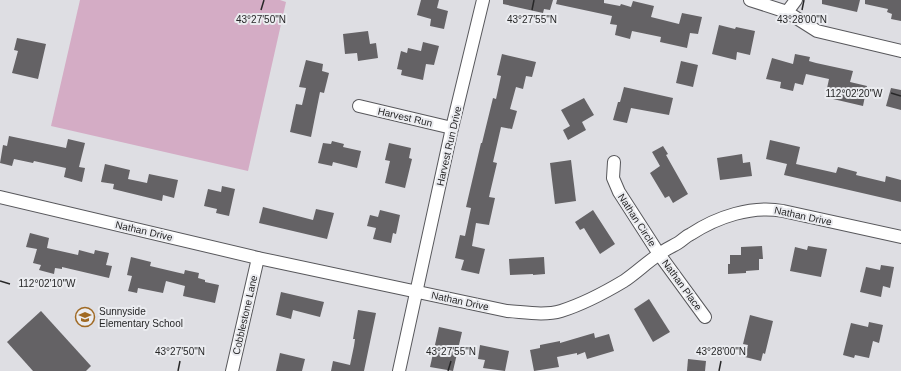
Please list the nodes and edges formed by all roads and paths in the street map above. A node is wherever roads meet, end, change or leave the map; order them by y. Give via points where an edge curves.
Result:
1 (483, 0) edge
2 (750, 0) edge
3 (796, 0) edge
4 (786, 12) junction
5 (901, 51) edge
6 (359, 106) dead end
7 (452, 128) junction
8 (614, 162) dead end
9 (0, 197) edge
10 (901, 237) edge
11 (659, 254) junction
12 (258, 258) junction
13 (417, 292) junction
14 (705, 317) dead end
15 (232, 371) edge
16 (399, 371) edge

1 - 7 street, Harvest Run Drive
2 - 4 street
3 - 4 street
4 - 5 street via 817,31
6 - 7 street, Harvest Run
7 - 13 street, Harvest Run Drive
8 - 11 street, Nathan Circle via 613,178 619,192
9 - 12 street, Nathan Drive
10 - 11 street, Nathan Drive via 783,211 760,209 731,215 706,226
11 - 13 street, Nathan Drive via 597,297 548,313 506,311
11 - 14 street, Nathan Place
12 - 13 street, Nathan Drive
12 - 15 street, Cobblestone Lane
13 - 16 street

